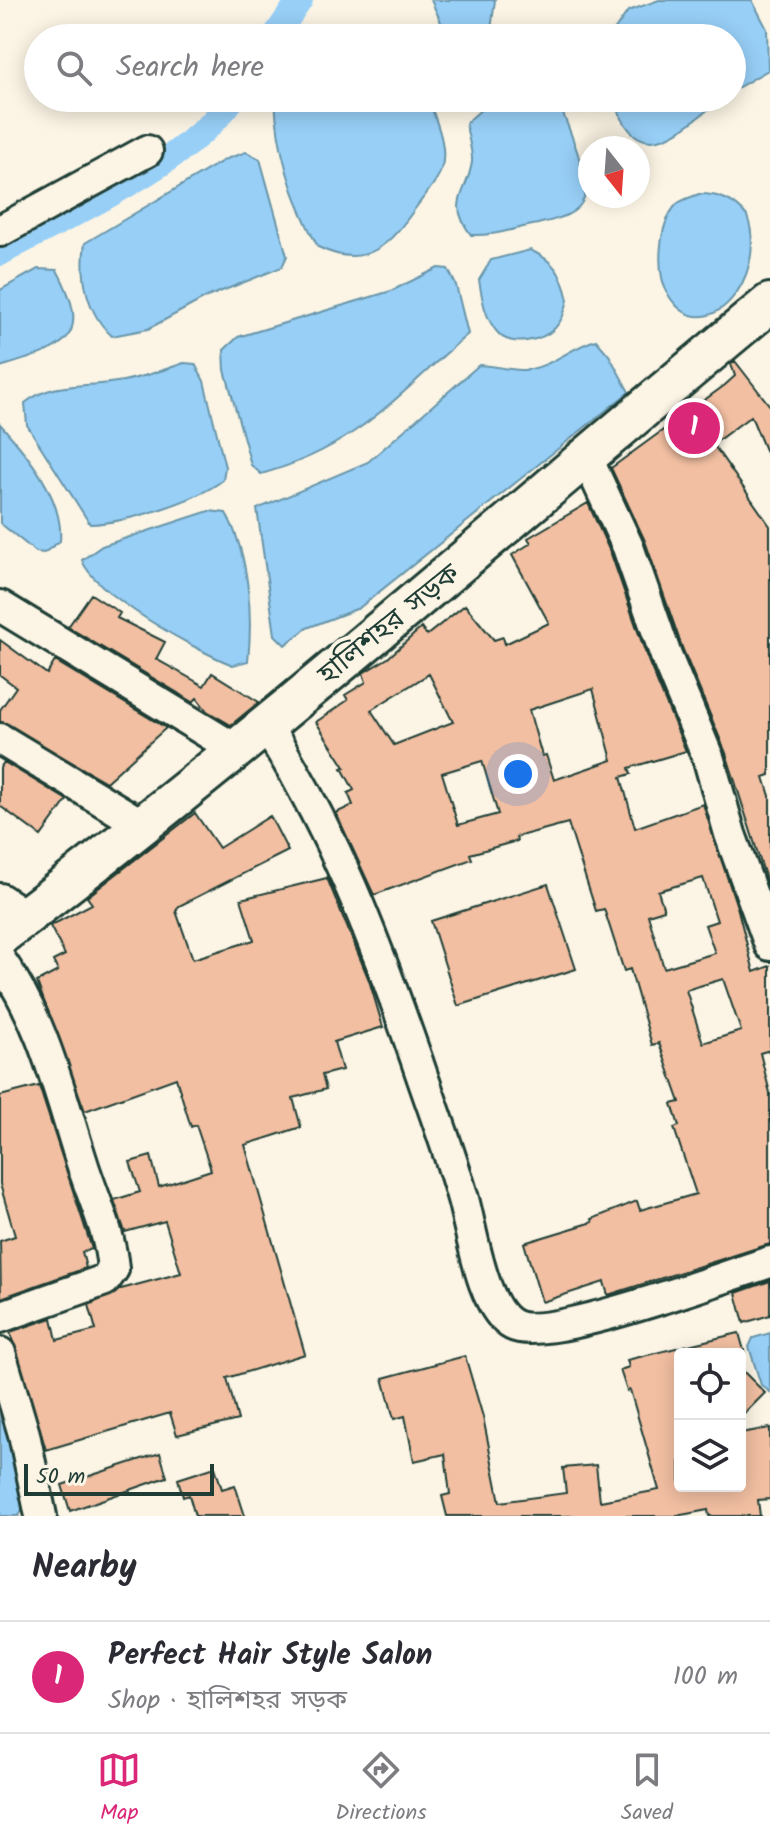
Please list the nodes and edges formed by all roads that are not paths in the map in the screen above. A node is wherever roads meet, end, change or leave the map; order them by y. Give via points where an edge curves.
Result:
1 (147, 151) dead end
2 (0, 231) edge
3 (770, 303) edge
4 (586, 456) junction
5 (0, 606) edge
6 (265, 724) junction
7 (0, 739) edge
8 (235, 749) junction
9 (141, 824) junction
10 (9, 917) edge
11 (770, 945) edge
12 (0, 960) edge
13 (770, 1262) edge
14 (0, 1317) edge
15 (0, 1353) edge
16 (41, 1516) edge

1 - 2 street
3 - 4 street, হালিশহর সড়ক
4 - 6 street, হালিশহর সড়ক
4 - 11 street via 628,547 709,760
5 - 8 street
6 - 8 street, হালিশহর সড়ক
6 - 13 street via 317,812 370,934 462,1195 496,1311 515,1326 577,1322
7 - 9 street
8 - 9 street, হালিশহর সড়ক
9 - 10 street, হালিশহর সড়ক
12 - 14 street via 48,1050 113,1269 105,1280
15 - 16 street

